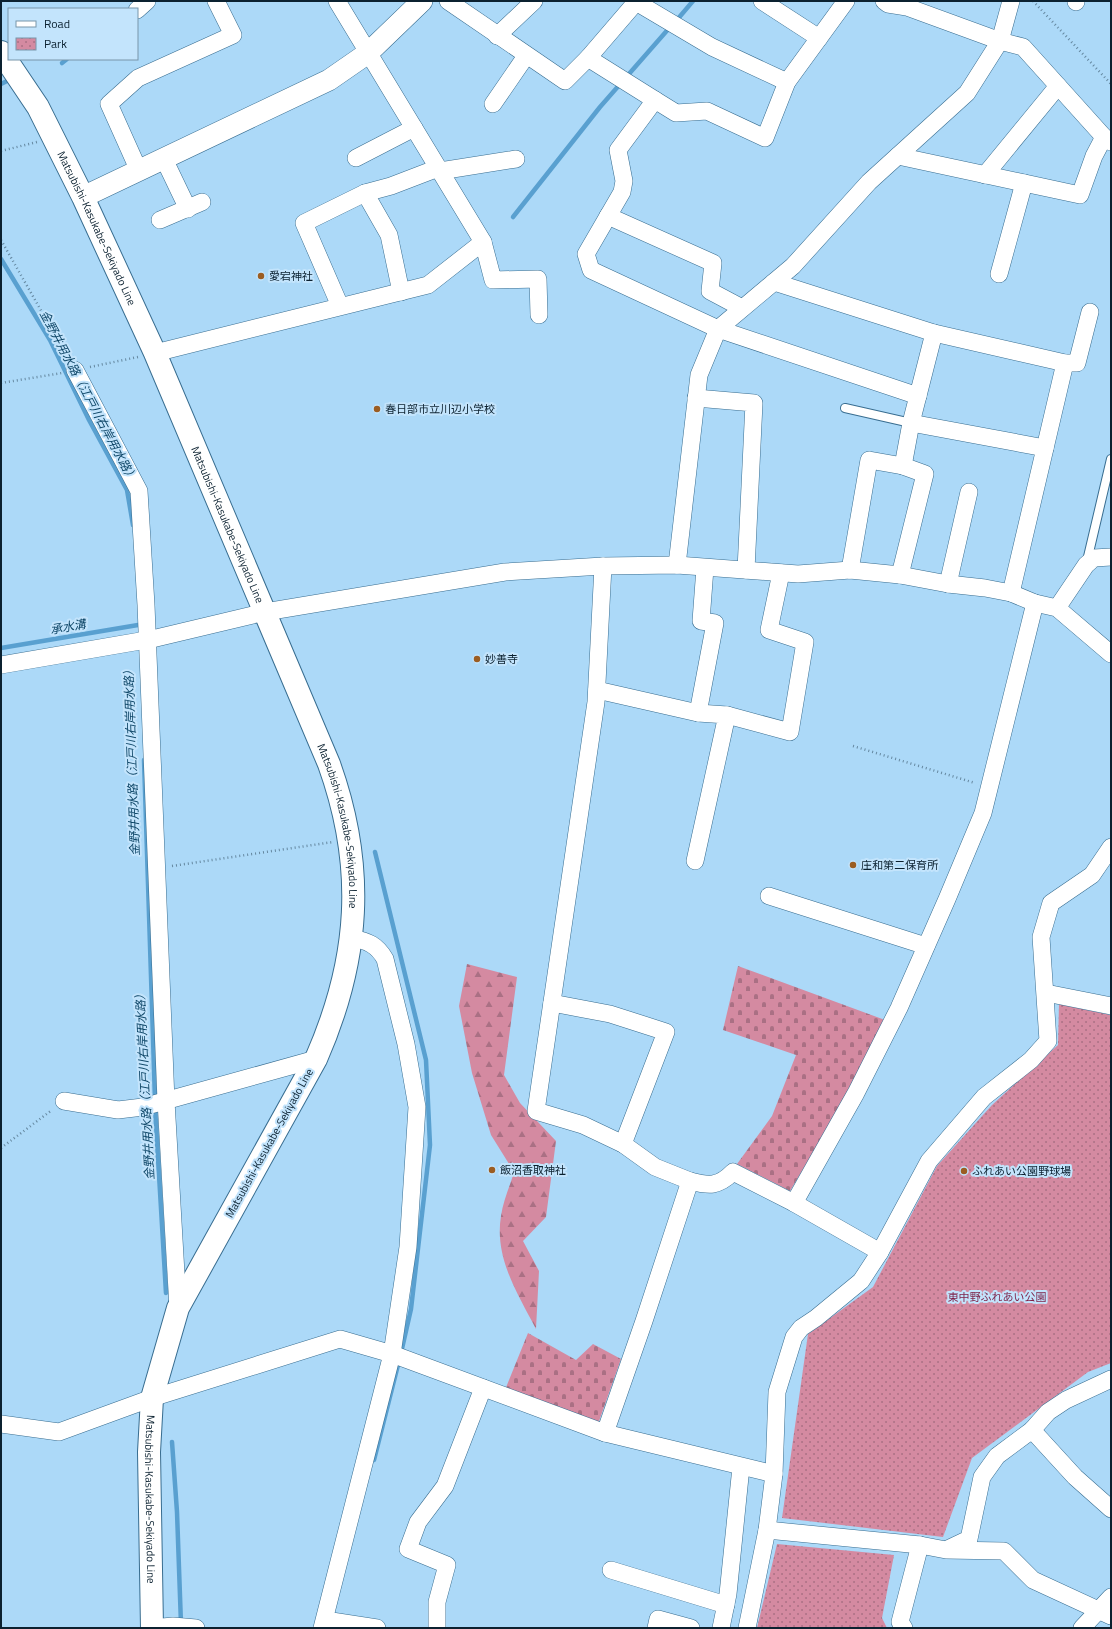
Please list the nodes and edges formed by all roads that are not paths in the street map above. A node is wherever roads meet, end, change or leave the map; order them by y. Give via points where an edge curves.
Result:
1 (147, 1) edge
2 (216, 1) edge
3 (337, 1) edge
4 (422, 1) edge
5 (448, 1) edge
6 (534, 1) edge
7 (636, 1) edge
8 (762, 1) edge
9 (846, 1) edge
10 (884, 1) edge
11 (1011, 1) edge
12 (138, 8) edge
13 (497, 36) junction
14 (819, 38) junction
15 (1000, 41) junction
16 (1, 52) edge
17 (368, 52) junction
18 (526, 56) junction
19 (588, 58) junction
20 (787, 82) junction
21 (1058, 86) junction
22 (655, 100) junction
23 (493, 104) dead end
24 (414, 128) junction
25 (1108, 140) edge
26 (898, 156) junction
27 (356, 158) dead end
28 (164, 159) junction
29 (516, 159) dead end
30 (439, 170) junction
31 (139, 171) junction
32 (985, 175) junction
33 (1024, 183) junction
34 (365, 193) junction
35 (83, 197) junction
36 (608, 216) junction
37 (160, 220) dead end
38 (483, 242) junction
39 (999, 274) dead end
40 (774, 282) junction
41 (401, 292) junction
42 (340, 306) junction
43 (742, 308) junction
44 (1090, 312) dead end
45 (539, 315) dead end
46 (718, 329) junction
47 (934, 333) junction
48 (155, 353) junction
49 (1065, 363) junction
50 (75, 370) road end
51 (918, 396) junction
52 (696, 398) junction
53 (845, 408) dead end
54 (911, 423) junction
55 (1045, 448) junction
56 (1111, 459) edge
57 (903, 466) junction
58 (969, 492) dead end
59 (1111, 557) edge
60 (677, 565) junction
61 (1086, 565) junction
62 (603, 566) junction
63 (705, 568) junction
64 (746, 570) junction
65 (850, 570) junction
66 (781, 573) junction
67 (900, 574) junction
68 (948, 584) junction
69 (1011, 592) junction
70 (1035, 603) junction
71 (1057, 608) junction
72 (265, 612) junction
73 (141, 640) junction
74 (1111, 654) edge
75 (1, 665) edge
76 (597, 690) junction
77 (698, 713) junction
78 (727, 716) junction
79 (1111, 847) edge
80 (695, 861) dead end
81 (769, 896) dead end
82 (352, 938) junction
83 (926, 946) junction
84 (1046, 993) junction
85 (552, 1003) junction
86 (1111, 1006) edge
87 (316, 1059) junction
88 (64, 1101) road end
89 (166, 1101) junction
90 (623, 1144) junction
91 (690, 1181) junction
92 (794, 1203) junction
93 (880, 1252) junction
94 (178, 1308) junction
95 (392, 1354) junction
96 (1111, 1379) edge
97 (483, 1388) junction
98 (152, 1398) junction
99 (1, 1424) edge
100 (1032, 1430) junction
101 (605, 1433) junction
102 (741, 1466) junction
103 (774, 1474) junction
104 (1111, 1509) edge
105 (767, 1530) junction
106 (920, 1545) junction
107 (946, 1550) junction
108 (611, 1570) dead end
109 (1111, 1597) edge
110 (726, 1605) junction
111 (1105, 1613) edge
112 (323, 1624) edge
113 (152, 1628) edge
114 (192, 1628) edge
115 (196, 1628) edge
116 (377, 1628) edge
117 (437, 1628) edge
118 (656, 1628) edge
119 (691, 1628) edge
120 (721, 1628) edge
121 (748, 1628) edge
122 (904, 1628) edge
123 (1082, 1628) edge

1 - 12 street
2 - 31 street via 234,35 138,78 109,104
3 - 17 street
4 - 17 street
5 - 13 street
6 - 13 street
7 - 19 street
7 - 20 street via 712,47
8 - 14 street
9 - 14 street
10 - 15 street
11 - 15 street
13 - 18 street
14 - 20 street
15 - 21 street via 1023,47
15 - 26 street via 966,93
16 - 35 main road, Matsubishi-Kasukabe-Sekiyado Line via 38,107
17 - 24 street
17 - 28 street via 329,80
18 - 19 street via 565,81
18 - 23 street
19 - 22 street
20 - 22 street via 765,138 707,111 676,113
21 - 25 street
21 - 32 street
22 - 36 street via 618,150 624,181 622,192
24 - 27 street
24 - 30 street
25 - 33 street via 1094,156 1080,195
26 - 32 street
26 - 40 street via 869,182 793,266
28 - 31 street
28 - 37 street via 195,205
29 - 30 street
30 - 34 street
30 - 38 street
31 - 35 street
32 - 33 street
33 - 39 street
34 - 41 street via 389,235
34 - 42 street via 304,223
35 - 48 main road, Matsubishi-Kasukabe-Sekiyado Line
36 - 43 street via 713,263 710,292
36 - 46 street via 586,254 591,270
38 - 41 street via 428,285
38 - 45 street via 493,280 538,279
40 - 43 street
40 - 47 street
41 - 42 street
42 - 48 street
43 - 46 street
44 - 49 street via 1077,363
46 - 51 street
46 - 52 street via 699,375
47 - 49 street
47 - 51 street
48 - 72 main road, Matsubishi-Kasukabe-Sekiyado Line
49 - 55 street
50 - 73 street via 139,491
51 - 54 street
52 - 60 street
52 - 64 street via 754,403
53 - 54 lane
54 - 55 street
54 - 57 street
55 - 69 street
56 - 61 lane
57 - 65 street via 869,460
57 - 67 street via 925,474
58 - 68 street
59 - 61 street via 1094,558
60 - 62 street
60 - 63 street
61 - 71 street
62 - 72 street via 505,572
62 - 76 street
63 - 64 street
63 - 77 street via 701,621 715,623
64 - 66 street
65 - 66 street
65 - 67 street
66 - 78 street via 769,630 805,642 790,732
67 - 68 street
68 - 69 street
69 - 70 street
70 - 71 street
70 - 83 street via 983,813
71 - 74 street
72 - 73 street
72 - 82 main road, Matsubishi-Kasukabe-Sekiyado Line via 340,796 349,837 353,875
73 - 75 street
73 - 89 street via 157,868
76 - 77 street
76 - 85 street
77 - 78 street
78 - 80 street
79 - 84 street via 1092,875 1052,903 1041,938
81 - 83 street
82 - 87 main road, Matsubishi-Kasukabe-Sekiyado Line via 341,993
82 - 95 street via 366,941 379,948 385,959 406,1044 417,1107 408,1247
83 - 92 street via 899,1008 856,1093
84 - 86 street
84 - 93 street via 1048,1042 1031,1060 984,1097 929,1161
85 - 90 street via 536,1111 583,1125
85 - 90 street via 610,1014 666,1032
87 - 89 street
87 - 94 main road, Matsubishi-Kasukabe-Sekiyado Line
88 - 89 street via 118,1110
89 - 94 street
90 - 91 street via 654,1167
91 - 92 street via 706,1185 723,1182 733,1172
91 - 101 street
92 - 93 street
93 - 103 street via 861,1281 801,1328 794,1337 777,1392
94 - 98 main road, Matsubishi-Kasukabe-Sekiyado Line
95 - 97 street
95 - 98 street via 340,1339
95 - 112 street
96 - 100 street via 1066,1400 1048,1412
97 - 101 street
97 - 117 street via 445,1486 418,1522 408,1549 447,1565 437,1602
98 - 99 street via 59,1432
98 - 113 main road, Matsubishi-Kasukabe-Sekiyado Line via 149,1452
100 - 104 street via 1075,1477
100 - 107 street via 997,1456 982,1477 969,1539
101 - 102 street
102 - 103 street
102 - 110 street
103 - 105 street
105 - 106 street
105 - 121 street
106 - 107 street
106 - 122 street via 900,1622
107 - 111 street via 1004,1551 1033,1580
108 - 110 street
109 - 111 street
110 - 120 street
111 - 123 street
112 - 116 street
113 - 114 street
114 - 115 street
118 - 119 street via 658,1619

